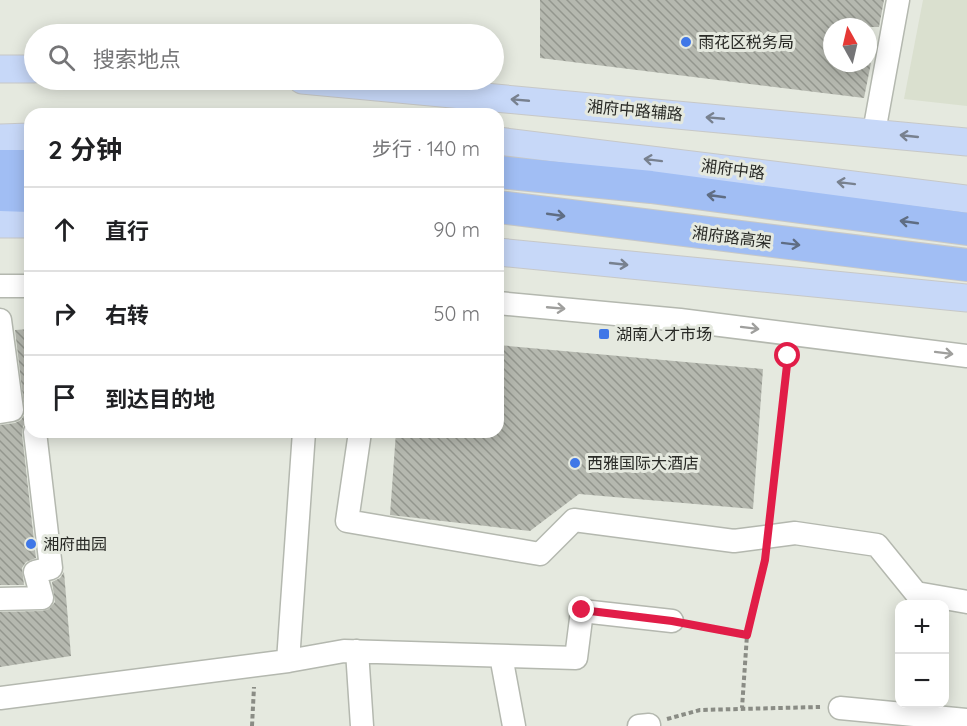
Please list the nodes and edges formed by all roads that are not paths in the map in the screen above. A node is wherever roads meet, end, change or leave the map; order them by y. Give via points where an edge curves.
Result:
1 (898, 0) edge
2 (0, 69) edge
3 (24, 69) edge
4 (412, 90) edge
5 (874, 132) junction
6 (24, 137) edge
7 (0, 138) edge
8 (504, 142) edge
9 (967, 142) edge
10 (0, 166) edge
11 (24, 166) edge
12 (504, 173) edge
13 (0, 195) edge
14 (24, 196) edge
15 (967, 199) edge
16 (504, 208) edge
17 (0, 224) edge
18 (24, 224) edge
19 (967, 230) edge
20 (504, 253) edge
21 (967, 265) edge
22 (0, 286) edge
23 (24, 286) edge
24 (967, 298) edge
25 (504, 304) edge
26 (0, 320) edge
27 (967, 356) edge
28 (14, 410) edge
29 (36, 438) edge
30 (304, 438) edge
31 (359, 438) edge
32 (0, 598) edge
33 (967, 602) edge
34 (672, 621) road end
35 (357, 651) junction
36 (501, 656) junction
37 (288, 661) junction
38 (0, 698) edge
39 (840, 708) road end
40 (967, 720) edge
41 (362, 726) edge
42 (514, 726) edge

1 - 5 street
2 - 3 main road
5 -> 4 main road, 湘府中路辅路
9 -> 5 main road, 湘府中路辅路
6 - 7 main road
15 -> 8 main road, 湘府中路
10 - 11 highway
19 -> 12 highway via 651,187
13 - 14 highway
16 -> 21 highway, 湘府路高架
17 - 18 main road
20 -> 24 main road
22 - 23 street
25 -> 27 street via 680,320
26 - 28 street
29 - 32 street via 51,568 35,572 42,598
30 - 37 street
31 - 33 street via 348,521 540,554 574,520 734,541 795,534 877,545 916,593
34 - 36 street via 582,610 576,658
35 - 36 street
35 - 37 street
35 - 41 street
36 - 42 street
37 - 38 street
39 - 40 street

